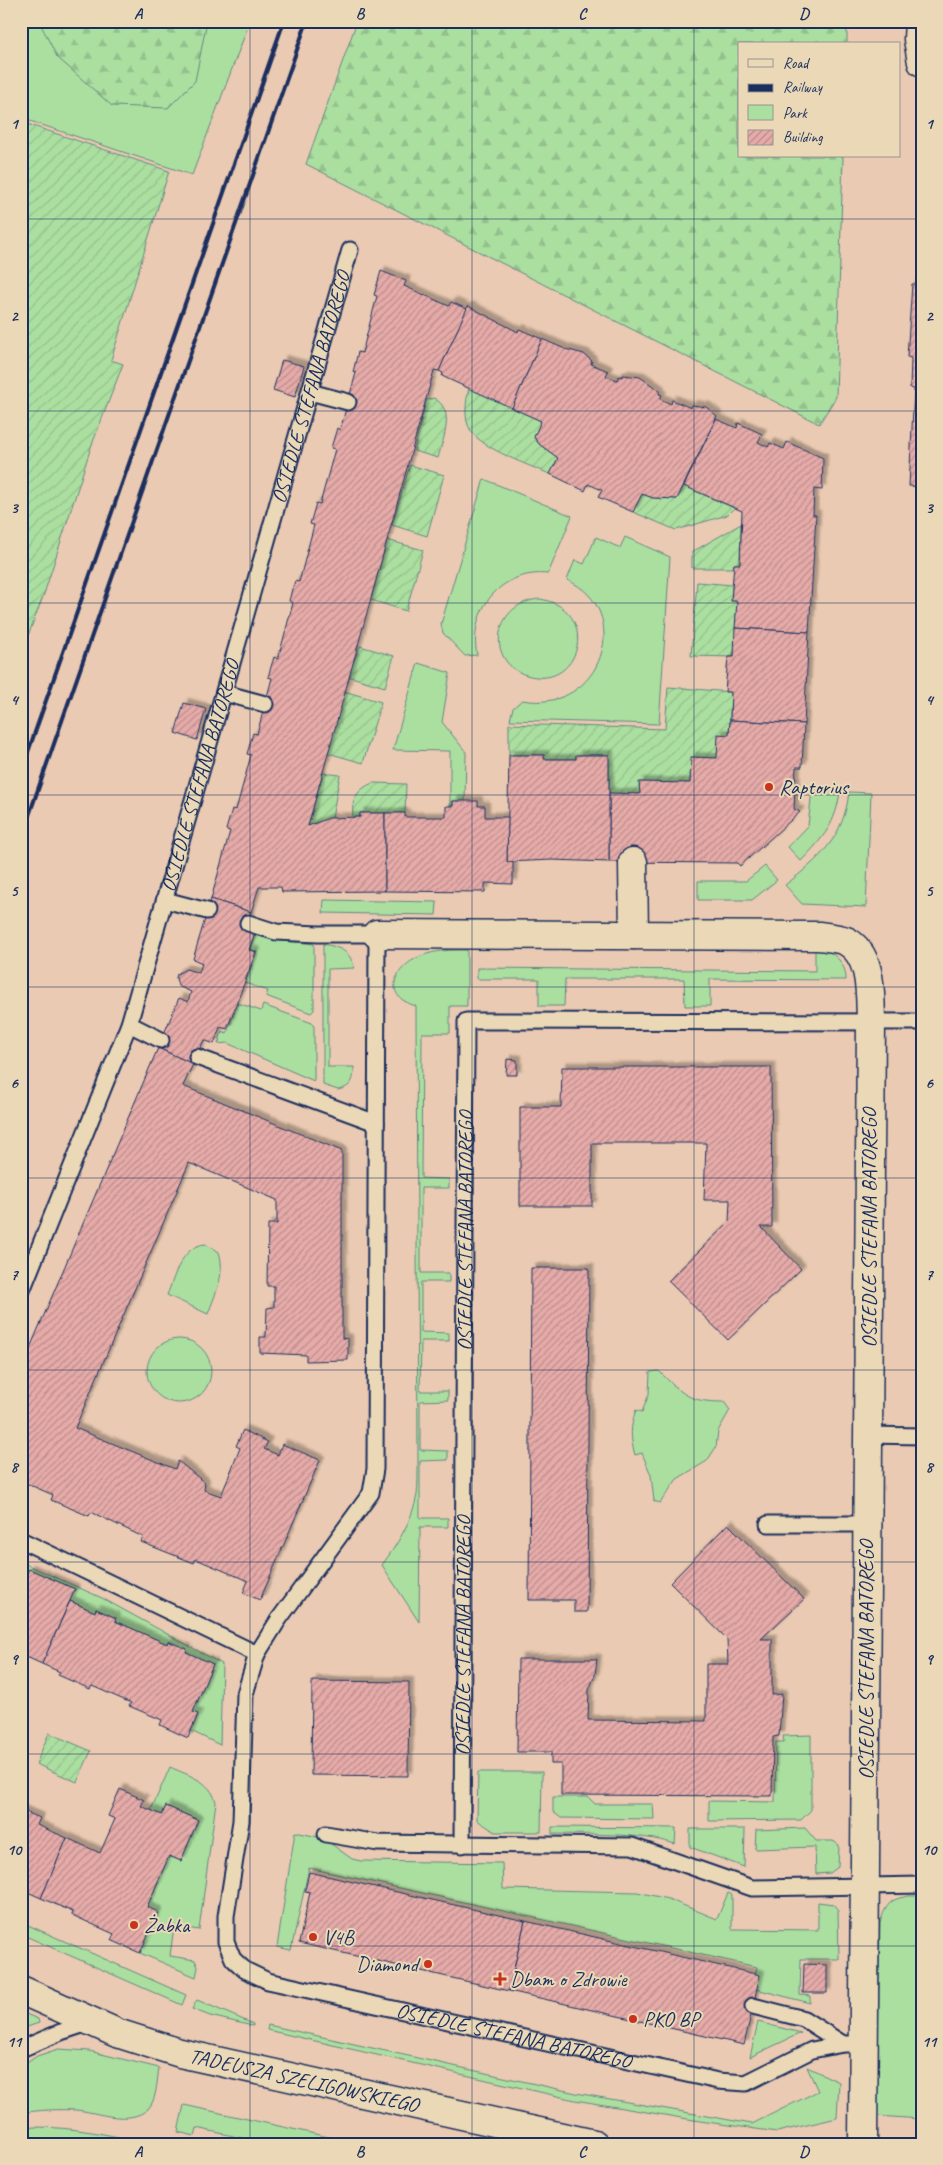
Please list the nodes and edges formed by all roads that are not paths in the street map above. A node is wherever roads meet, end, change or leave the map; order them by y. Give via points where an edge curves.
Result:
1 (919, 21) edge
2 (922, 62) edge
3 (350, 250) dead end
4 (310, 392) junction
5 (348, 402) dead end
6 (224, 693) junction
7 (265, 704) dead end
8 (633, 862) dead end
9 (165, 900) junction
10 (208, 911) dead end
11 (248, 923) dead end
12 (377, 934) junction
13 (634, 935) junction
14 (871, 1021) junction
15 (922, 1022) edge
16 (129, 1024) junction
17 (161, 1040) dead end
18 (196, 1056) dead end
19 (376, 1123) junction
20 (21, 1293) edge
21 (868, 1435) junction
22 (922, 1436) edge
23 (768, 1524) dead end
24 (867, 1524) junction
25 (21, 1540) edge
26 (257, 1654) junction
27 (326, 1834) dead end
28 (462, 1845) junction
29 (865, 1885) junction
30 (922, 1885) edge
31 (21, 1990) edge
32 (753, 2006) dead end
33 (91, 2022) junction
34 (853, 2044) junction
35 (21, 2049) edge
36 (594, 2144) edge
37 (863, 2144) edge

1 - 2 street
3 - 4 lane, OSIEDLE STEFANA BATOREGO
4 - 5 lane
4 - 6 lane, OSIEDLE STEFANA BATOREGO
6 - 7 lane
6 - 9 lane, OSIEDLE STEFANA BATOREGO
8 - 13 street
9 - 10 lane
9 - 16 lane, OSIEDLE STEFANA BATOREGO
11 - 12 lane via 276,932
12 - 13 street
12 - 19 lane, OSIEDLE STEFANA BATOREGO
13 - 14 street via 818,936 846,941 859,952 867,971
14 - 15 lane, OSIEDLE STEFANA BATOREGO
14 - 21 street, OSIEDLE STEFANA BATOREGO
14 - 28 lane, OSIEDLE STEFANA BATOREGO via 466,1022
16 - 17 lane
16 - 20 lane, OSIEDLE STEFANA BATOREGO
18 - 19 lane
19 - 26 lane, OSIEDLE STEFANA BATOREGO via 375,1469 371,1493
21 - 22 lane
21 - 24 street, OSIEDLE STEFANA BATOREGO
23 - 24 lane
24 - 29 street, OSIEDLE STEFANA BATOREGO
25 - 26 lane
26 - 34 lane, OSIEDLE STEFANA BATOREGO via 245,1694 241,1821 226,1916 226,1942 233,1959 244,1970 268,1982 718,2081 746,2083 812,2050
27 - 28 lane via 378,1843
28 - 29 lane via 632,1846 752,1888
29 - 30 lane
29 - 34 street, OSIEDLE STEFANA BATOREGO
31 - 33 street, TADEUSZA SZELIGOWSKIEGO
32 - 34 lane via 804,2019
33 - 35 lane
33 - 36 street, TADEUSZA SZELIGOWSKIEGO via 180,2053
34 - 37 street, OSIEDLE STEFANA BATOREGO

